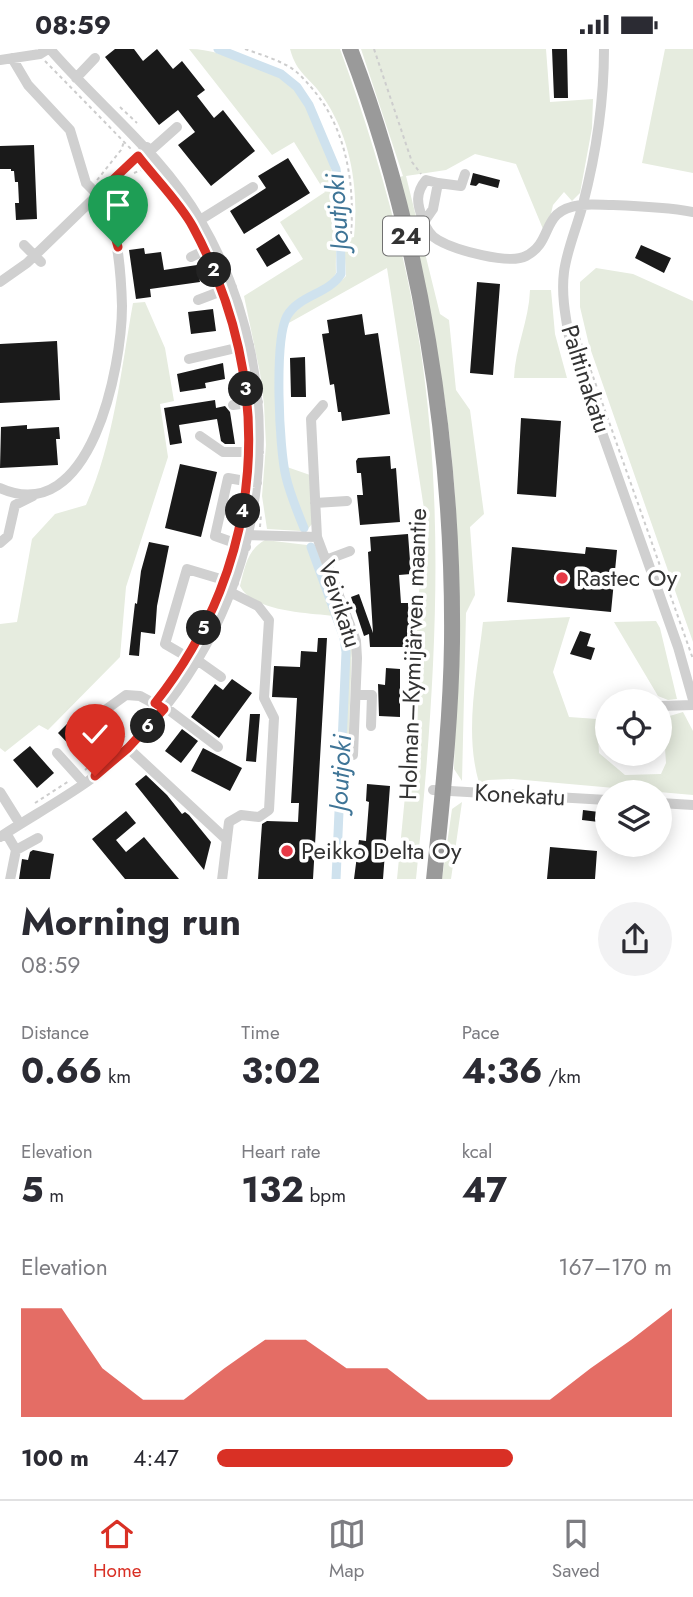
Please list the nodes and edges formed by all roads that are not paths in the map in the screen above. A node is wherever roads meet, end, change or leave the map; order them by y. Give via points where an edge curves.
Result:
1 (49, 49) edge
2 (349, 49) edge
3 (604, 49) edge
4 (95, 58) dead end
5 (6, 59) edge
6 (76, 78) junction
7 (177, 127) dead end
8 (148, 149) junction
9 (466, 174) dead end
10 (438, 183) junction
11 (253, 187) dead end
12 (96, 191) junction
13 (583, 205) junction
14 (693, 212) edge
15 (196, 222) junction
16 (424, 222) junction
17 (24, 245) dead end
18 (214, 246) junction
19 (191, 257) dead end
20 (38, 259) junction
21 (0, 282) edge
22 (232, 287) junction
23 (198, 300) dead end
24 (249, 345) junction
25 (189, 359) dead end
26 (258, 402) junction
27 (233, 405) dead end
28 (323, 405) dead end
29 (200, 436) dead end
30 (259, 452) junction
31 (257, 483) junction
32 (0, 488) edge
33 (33, 496) junction
34 (347, 501) dead end
35 (315, 503) junction
36 (254, 535) junction
37 (317, 537) junction
38 (0, 543) edge
39 (246, 547) junction
40 (350, 551) dead end
41 (326, 560) junction
42 (232, 588) junction
43 (197, 661) junction
44 (221, 677) dead end
45 (356, 695) junction
46 (693, 700) edge
47 (693, 705) edge
48 (672, 706) edge
49 (164, 708) junction
50 (97, 716) dead end
51 (371, 726) dead end
52 (218, 747) dead end
53 (128, 748) junction
54 (57, 753) dead end
55 (353, 755) dead end
56 (80, 780) junction
57 (438, 790) junction
58 (0, 792) edge
59 (595, 799) edge
60 (672, 804) edge
61 (693, 805) edge
62 (20, 824) junction
63 (3, 835) edge
64 (38, 838) dead end
65 (227, 840) junction
66 (16, 850) junction
67 (10, 879) edge
68 (222, 879) edge
69 (424, 879) edge
70 (434, 879) edge

1 - 5 street
1 - 6 street
2 - 57 highway, Holman–Kymijärven maantie / 24 via 401,217 424,321 439,429 452,602 451,688
3 - 13 street, Palttinakatu via 603,92
4 - 6 street
5 - 12 street via 69,130 86,183
6 - 8 street
7 - 8 street
8 - 12 street
8 - 15 street via 177,184
9 - 10 street via 461,186
10 - 16 street via 433,209
10 - 16 street via 426,180 418,192
11 - 15 street
12 - 20 street
12 - 33 street via 119,257 122,307 118,353 107,403 77,470
13 - 14 street
13 - 16 street via 563,208 540,244 517,259 445,243 429,233
13 - 46 street, Palttinakatu via 564,272 563,305 570,342
15 - 18 street
17 - 20 street
18 - 19 street
18 - 22 street
20 - 21 street
22 - 23 street
22 - 24 street
24 - 25 street
24 - 26 street
26 - 27 street
26 - 30 street
28 - 35 street, Veivikatu via 311,419
29 - 30 street via 223,452
30 - 31 street
31 - 36 street
31 - 39 street via 228,478 215,536
32 - 33 street
33 - 38 street via 15,505 8,536
34 - 35 street
35 - 37 street, Veivikatu
36 - 37 street, Veivikatu
36 - 39 street
37 - 41 street, Veivikatu
39 - 42 street
40 - 41 street
41 - 45 street, Veivikatu via 356,641
42 - 43 street
42 - 43 street via 187,569 165,644
42 - 65 street via 269,620 264,698 274,718 269,810 259,817 241,815 229,822
43 - 44 street
43 - 49 street
45 - 51 street via 372,695
45 - 55 street, Veivikatu
47 - 48 street
49 - 50 street via 140,696 126,695
49 - 52 street
49 - 53 street
53 - 56 street
53 - 65 street
54 - 56 street
56 - 62 street
57 - 59 street, Konekatu
57 - 69 highway, Holman–Kymijärven maantie / 24
57 - 70 highway, Holman–Kymijärven maantie / 24
58 - 62 street
60 - 61 street
62 - 63 street
63 - 66 street
64 - 66 street
65 - 68 street
66 - 67 street

